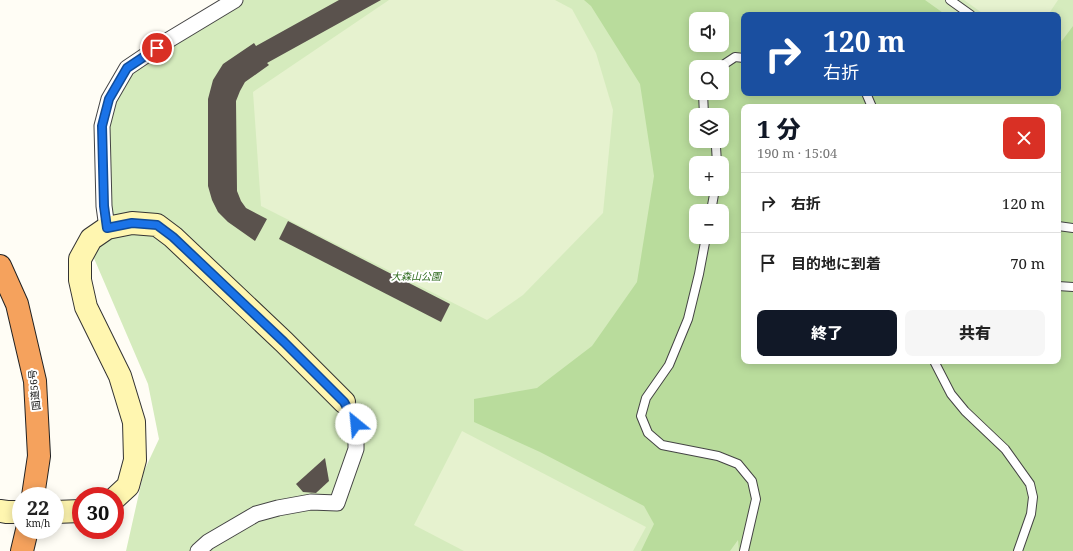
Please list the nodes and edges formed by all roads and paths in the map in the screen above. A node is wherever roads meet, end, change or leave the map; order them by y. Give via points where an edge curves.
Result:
1 (235, 0) edge
2 (950, 0) edge
3 (967, 12) edge
4 (741, 58) edge
5 (729, 61) edge
6 (1061, 226) edge
7 (107, 228) junction
8 (1073, 228) edge
9 (705, 244) edge
10 (0, 266) edge
11 (1061, 286) edge
12 (1073, 287) edge
13 (936, 364) edge
14 (344, 402) joint
15 (34, 487) edge
16 (124, 490) edge
17 (0, 511) edge
18 (12, 512) edge
19 (25, 539) edge
20 (22, 551) edge
21 (198, 551) edge
22 (744, 551) edge
23 (1018, 551) edge

1 - 7 street via 127,68 109,99 102,126
2 - 3 lane
4 - 5 lane via 735,57
6 - 8 lane
7 - 14 street via 132,223 157,225 284,342
7 - 16 street via 91,238 80,259 80,280 86,306 120,376 134,422 135,460 128,486
9 - 22 lane via 688,319 669,365 646,398 641,416 648,433 662,446 718,456 738,464 752,481 756,499
10 - 15 highway, 国道56号 via 17,304 35,381 39,456
11 - 12 lane
13 - 23 lane via 951,394 1005,449 1030,484 1031,514
14 - 21 street via 356,424 356,448 336,503 310,502 256,514 208,542
17 - 18 street
19 - 20 highway

